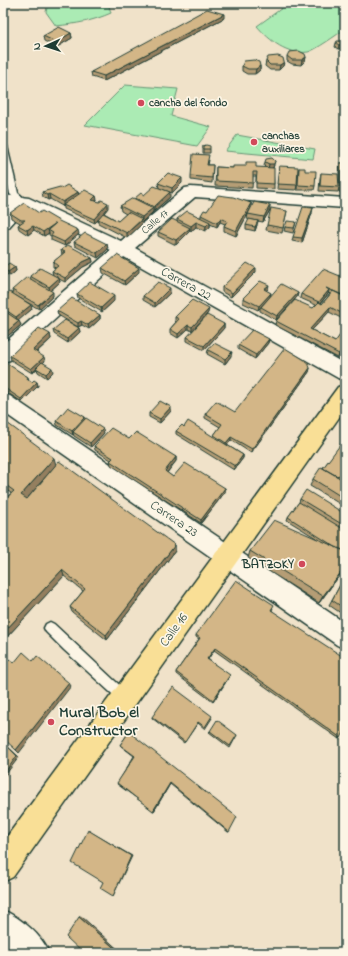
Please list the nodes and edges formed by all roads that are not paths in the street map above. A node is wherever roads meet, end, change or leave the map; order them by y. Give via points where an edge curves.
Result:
1 (3, 146) edge
2 (3, 200) edge
3 (23, 202) junction
4 (345, 203) edge
5 (5, 220) edge
6 (123, 248) junction
7 (3, 355) edge
8 (345, 373) edge
9 (345, 393) edge
10 (3, 402) edge
11 (228, 556) junction
12 (50, 628) dead end
13 (345, 637) edge
14 (125, 698) junction
15 (3, 867) edge
16 (3, 925) edge
17 (34, 953) edge

1 - 3 lane via 14,194
2 - 3 street, Carrera 22
3 - 5 street
3 - 6 street, Carrera 22
4 - 6 street, Calle 17 via 191,192
6 - 7 street, Calle 17
6 - 8 street, Carrera 22
9 - 11 highway, Calle 16
10 - 11 street, Carrera 23
11 - 13 street, Carrera 23
11 - 14 highway, Calle 16
12 - 14 lane
14 - 15 highway, Calle 16
16 - 17 street

